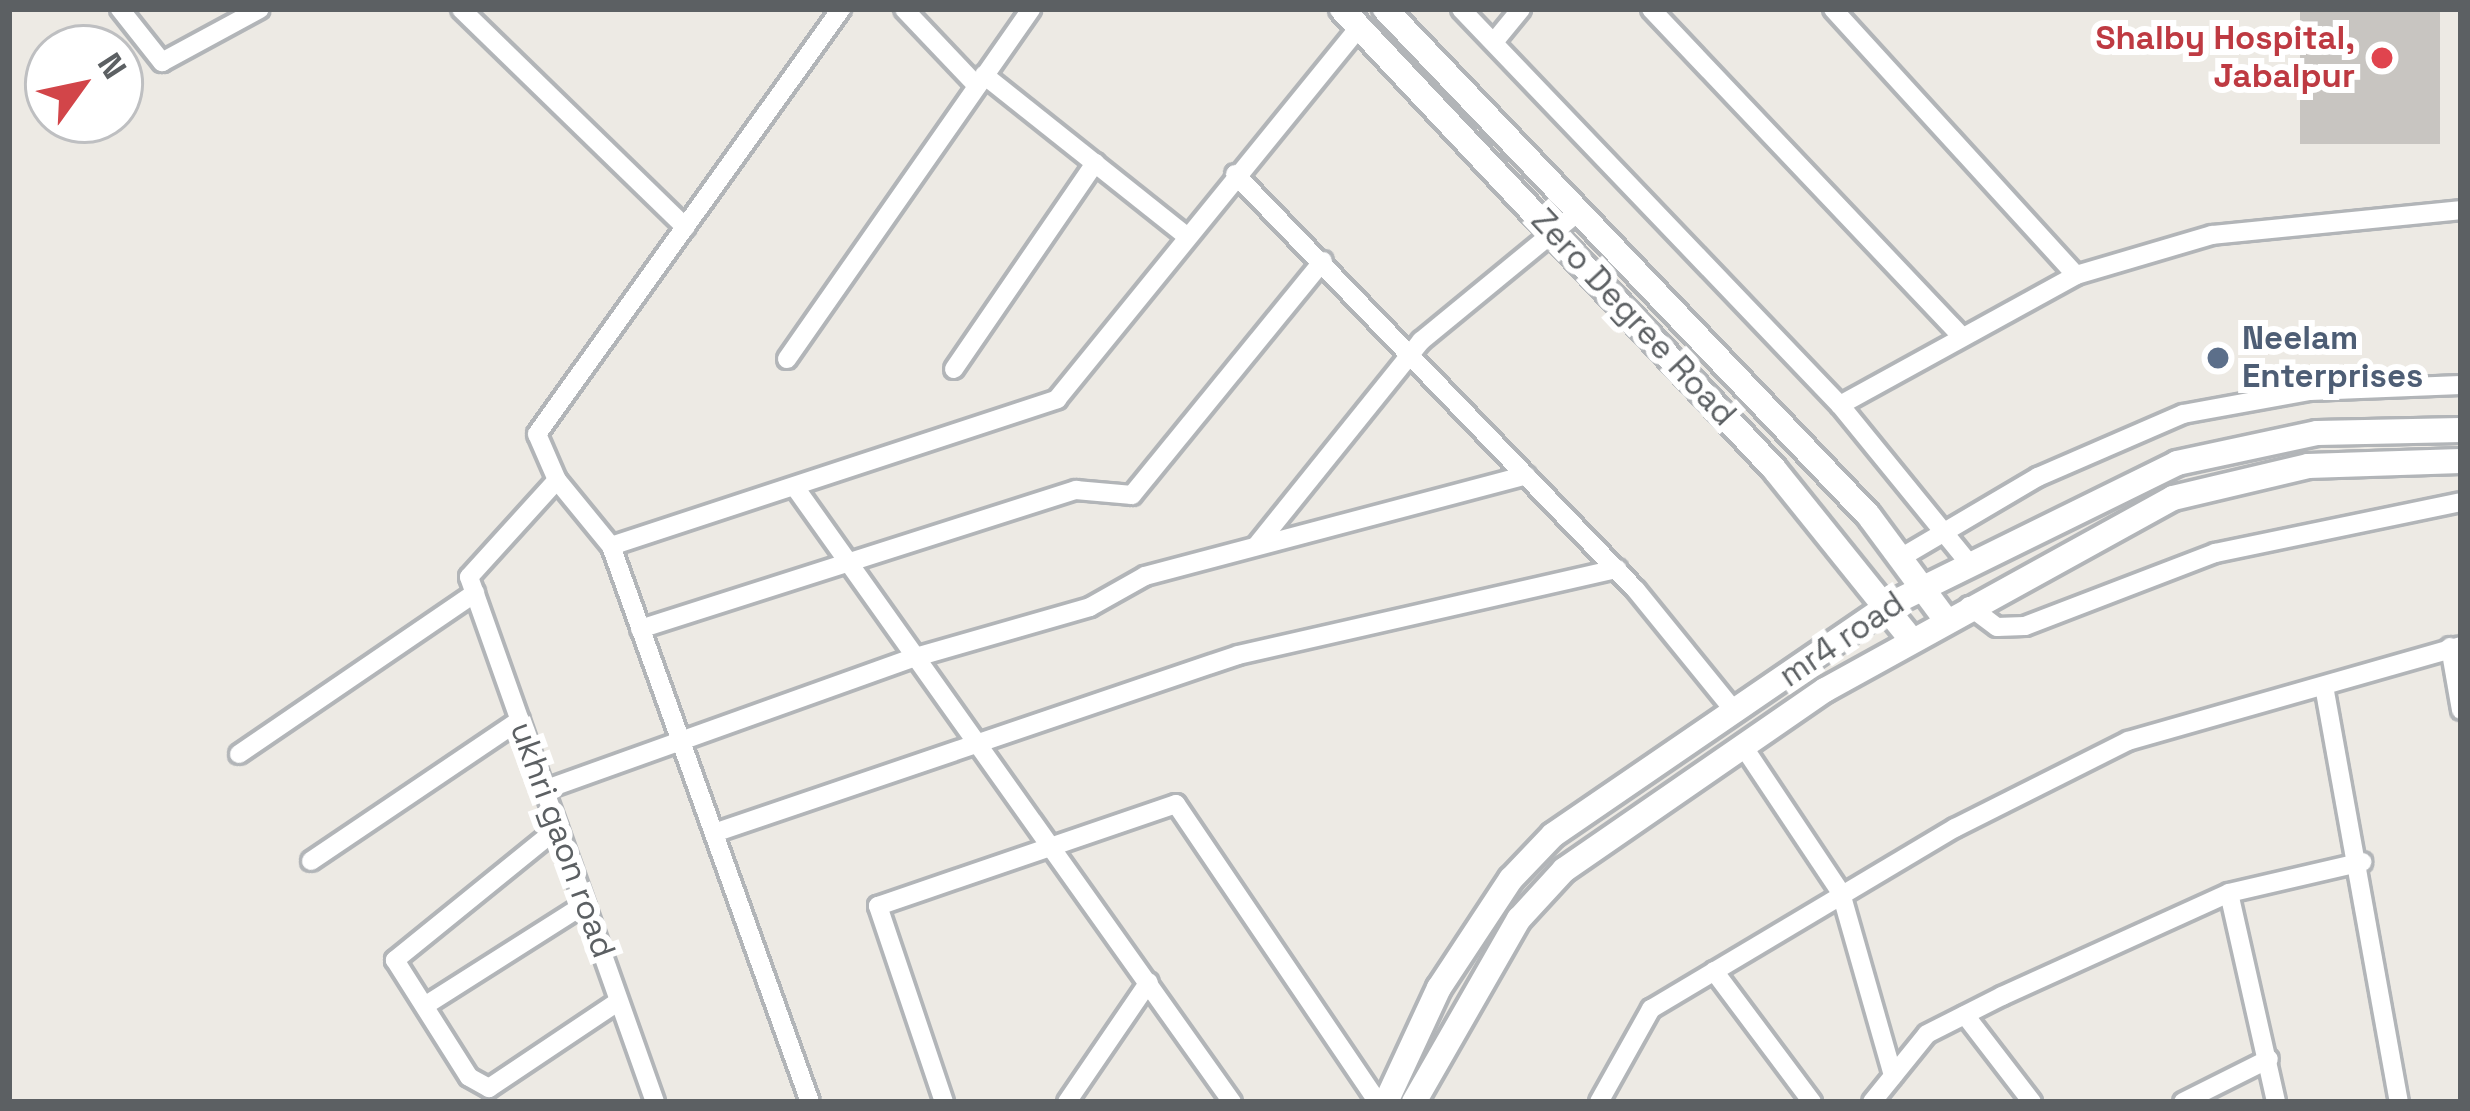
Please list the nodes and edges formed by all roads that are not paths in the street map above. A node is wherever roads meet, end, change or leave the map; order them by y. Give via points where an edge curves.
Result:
1 (120, 9) edge
2 (260, 9) edge
3 (461, 9) edge
4 (842, 9) edge
5 (904, 9) edge
6 (1031, 9) edge
7 (1385, 9) edge
8 (1461, 9) edge
9 (1521, 9) edge
10 (1652, 9) edge
11 (1833, 9) edge
12 (1351, 18) edge
13 (1494, 41) junction
14 (980, 81) junction
15 (1095, 164) junction
16 (1235, 174) junction
17 (2461, 210) edge
18 (1578, 212) junction
19 (685, 227) junction
20 (1552, 231) junction
21 (1188, 237) junction
22 (1323, 260) junction
23 (2076, 275) junction
24 (1960, 335) junction
25 (1410, 355) junction
26 (787, 359) dead end
27 (954, 369) dead end
28 (2461, 386) edge
29 (1840, 405) junction
30 (2461, 430) edge
31 (2461, 461) edge
32 (1526, 475) junction
33 (557, 480) junction
34 (796, 490) junction
35 (2461, 502) edge
36 (1943, 532) junction
37 (1257, 545) junction
38 (611, 546) junction
39 (1902, 557) junction
40 (1968, 562) junction
41 (850, 564) junction
42 (1617, 569) junction
43 (472, 585) junction
44 (1925, 586) junction
45 (1889, 605) junction
46 (1969, 606) junction
47 (1946, 620) junction
48 (640, 629) junction
49 (1911, 639) junction
50 (2456, 647) edge
51 (916, 657) junction
52 (2324, 686) junction
53 (2461, 710) edge
54 (1735, 712) junction
55 (520, 720) junction
56 (681, 742) junction
57 (980, 745) junction
58 (1743, 746) junction
59 (239, 754) dead end
60 (544, 790) junction
61 (558, 828) junction
62 (714, 833) junction
63 (1048, 841) junction
64 (311, 861) dead end
65 (2362, 862) junction
66 (1841, 893) junction
67 (2229, 893) junction
68 (585, 904) junction
69 (1714, 970) junction
70 (1149, 982) junction
71 (619, 1001) junction
72 (426, 1006) junction
73 (1965, 1015) junction
74 (2269, 1059) junction
75 (1893, 1076) junction
76 (1221, 1096) edge
77 (655, 1102) edge
78 (810, 1102) edge
79 (944, 1102) edge
80 (1067, 1102) edge
81 (1382, 1102) edge
82 (1414, 1102) edge
83 (1599, 1102) edge
84 (1812, 1102) edge
85 (1872, 1102) edge
86 (2032, 1102) edge
87 (2183, 1102) edge
88 (2276, 1102) edge
89 (2399, 1102) edge

1 - 2 street via 162,62
3 - 19 street
4 - 19 street
5 - 14 street
6 - 14 street
7 - 18 street, Zero Degree Road
8 - 13 street
9 - 13 street
10 - 24 street
11 - 23 street
12 - 16 street
12 - 20 street, Zero Degree Road
13 - 29 street
14 - 15 street
14 - 26 street
15 - 21 street
15 - 27 street
16 - 21 street
16 - 22 street
17 - 23 street via 2212,235
18 - 20 street
18 - 39 street, Zero Degree Road
19 - 33 street via 537,434
20 - 25 street
20 - 45 street, Zero Degree Road
21 - 34 street via 1058,398
22 - 25 street
22 - 41 street via 1132,495 1076,490
23 - 24 street
24 - 29 street
25 - 32 street
25 - 37 street
28 - 36 street via 2310,391 2182,413 2109,442
29 - 36 street
30 - 40 street, mr4 road via 2234,445 2125,483
31 - 46 street, mr4 road via 2243,477 2173,499
32 - 37 street
32 - 42 street
33 - 38 street
33 - 43 street
34 - 38 street
34 - 41 street
35 - 46 street via 2215,553 2025,626 1997,627
36 - 39 street
36 - 40 street
37 - 51 street
38 - 48 street
39 - 44 street, Zero Degree Road
40 - 44 street, mr4 road
41 - 48 street
41 - 51 street
42 - 54 street
42 - 57 street via 1238,655
43 - 55 street, ukhri gaon road
43 - 59 street
44 - 45 street, mr4 road
44 - 47 street, Zero Degree Road
45 - 49 street, Zero Degree Road
45 - 54 street, mr4 road
46 - 47 street, mr4 road
47 - 49 street, mr4 road
48 - 56 street
49 - 58 street, mr4 road
50 - 52 street
50 - 53 street
51 - 56 street
51 - 57 street
52 - 65 street
52 - 66 street via 2128,741
54 - 81 street, mr4 road via 1605,793 1511,879 1439,988
55 - 60 street, ukhri gaon road
55 - 64 street
56 - 60 street
56 - 62 street
57 - 62 street
57 - 63 street
58 - 66 street
58 - 82 street, mr4 road via 1564,869 1519,919
60 - 61 street, ukhri gaon road
61 - 68 street, ukhri gaon road
61 - 72 street via 395,960
62 - 78 street
63 - 70 street
63 - 79 street via 878,905
63 - 81 street via 1176,804
65 - 67 street
65 - 89 street
66 - 69 street
66 - 75 street
67 - 73 street
67 - 74 street
68 - 71 street, ukhri gaon road
68 - 72 street
69 - 83 street via 1651,1009
69 - 84 street
70 - 76 street
70 - 80 street
71 - 72 street via 489,1088 469,1077
71 - 77 street, ukhri gaon road
73 - 75 street via 1927,1034
73 - 86 street
74 - 87 street
74 - 88 street
75 - 85 street

